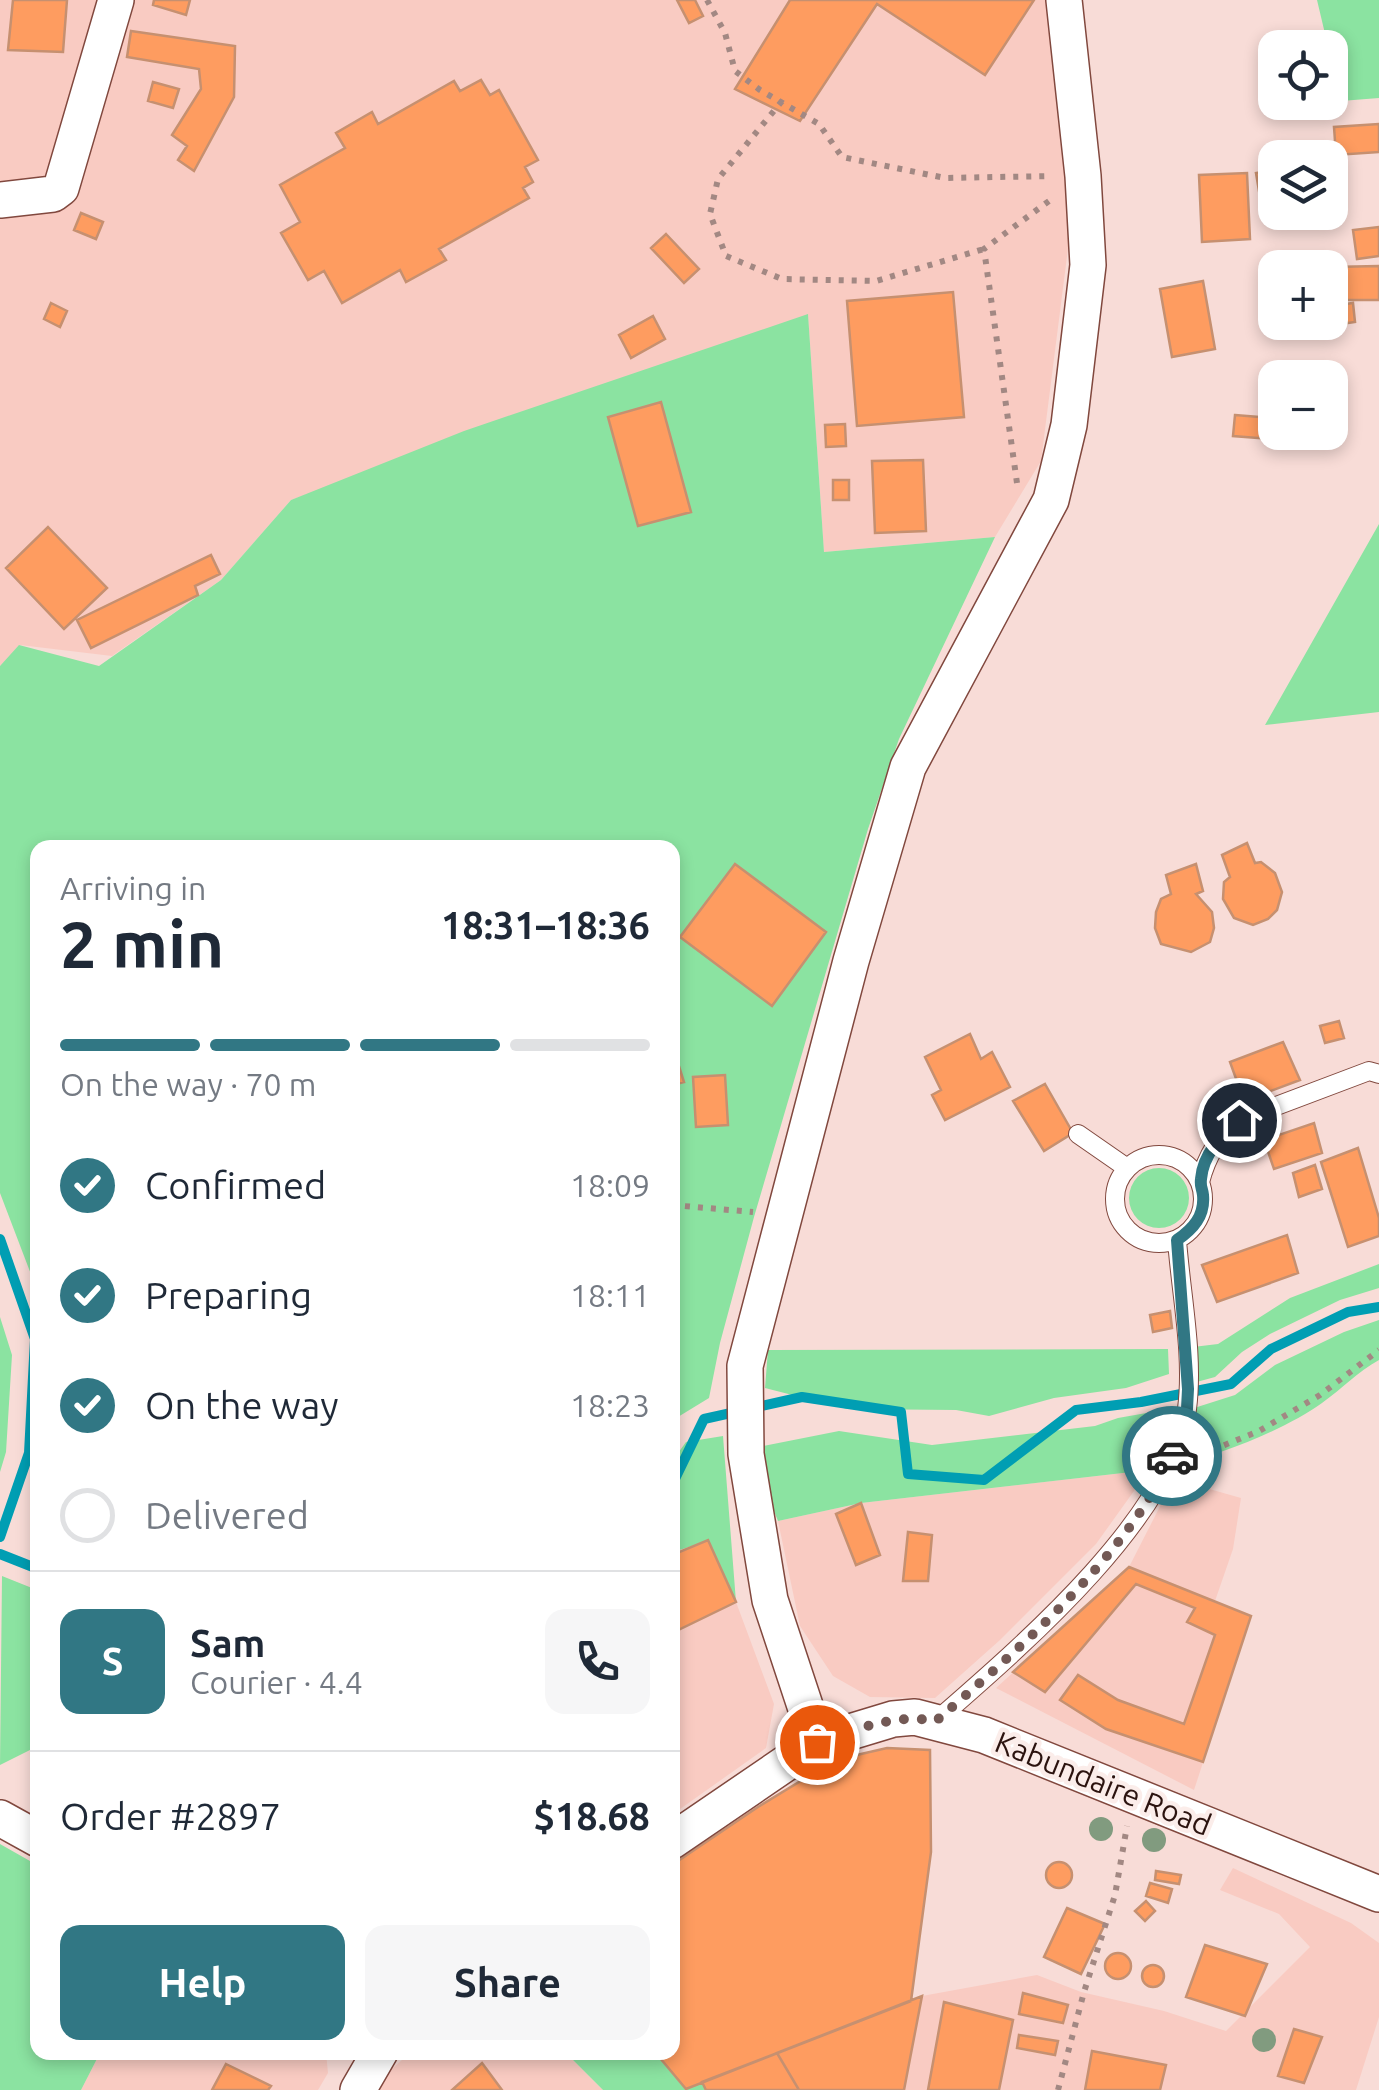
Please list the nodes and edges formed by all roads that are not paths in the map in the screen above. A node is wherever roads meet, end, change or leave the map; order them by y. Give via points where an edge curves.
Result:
1 (116, 0) edge
2 (1064, 0) edge
3 (0, 200) edge
4 (1379, 1074) edge
5 (1078, 1134) dead end
6 (1128, 1168) junction
7 (1200, 1182) junction
8 (1177, 1240) junction
9 (936, 1721) junction
10 (817, 1742) junction
11 (0, 1818) edge
12 (30, 1835) edge
13 (680, 1836) edge
14 (1379, 1894) edge
15 (375, 2060) edge
16 (358, 2090) edge

1 - 3 street via 61,188
2 - 10 street via 1088,265 1069,425 1051,500 908,767 746,1366 746,1454 770,1600
4 - 7 lane via 1369,1071 1239,1120 1206,1158
5 - 6 lane
6 - 7 lane via 1159,1154 1190,1167
6 - 8 lane via 1114,1199 1127,1231 1160,1245
7 - 8 lane via 1200,1216
8 - 9 lane via 1187,1409 1167,1468 1137,1520 1079,1584
9 - 10 street, Kabundaire Road via 893,1719
9 - 14 street, Kabundaire Road
10 - 13 street, Kabundaire Road
11 - 12 street
15 - 16 street

